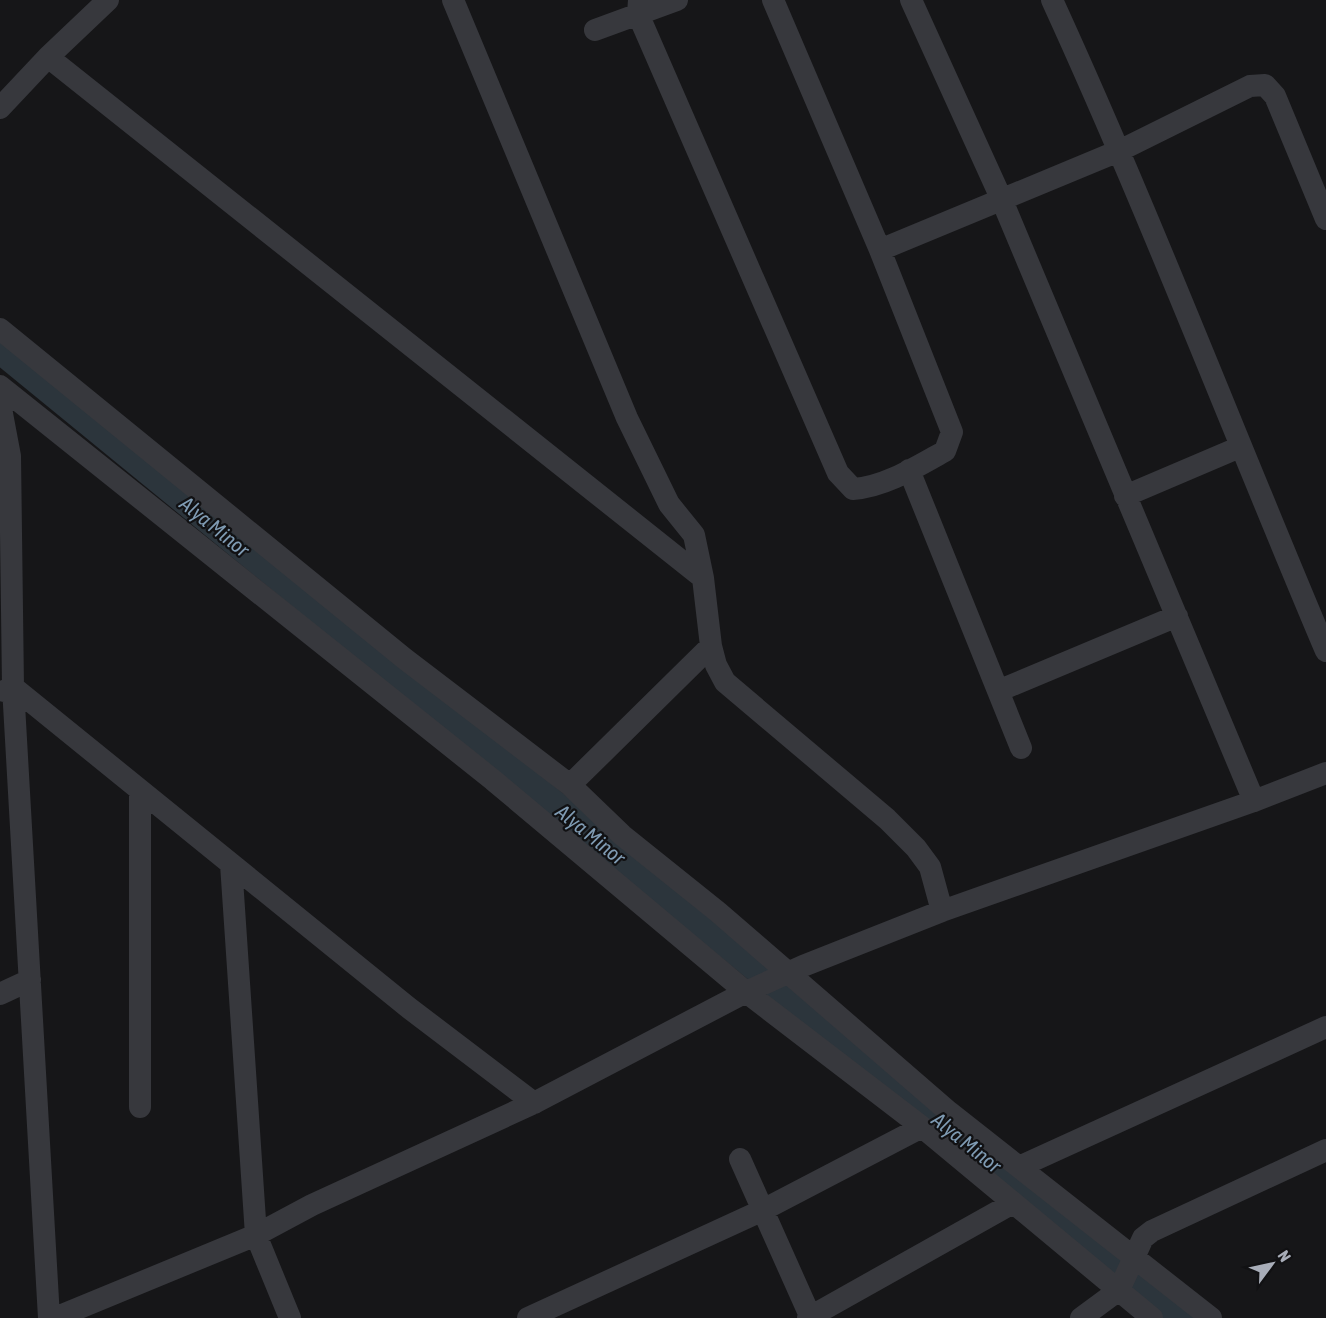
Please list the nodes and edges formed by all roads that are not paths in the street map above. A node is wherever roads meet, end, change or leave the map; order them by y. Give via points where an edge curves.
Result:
1 (108, 0) edge
2 (453, 0) edge
3 (677, 0) edge
4 (773, 0) edge
5 (911, 0) edge
6 (1052, 0) edge
7 (638, 7) edge
8 (595, 30) dead end
9 (48, 57) junction
10 (0, 108) edge
11 (1121, 150) junction
12 (1001, 198) junction
13 (1326, 219) edge
14 (880, 250) junction
15 (0, 328) edge
16 (0, 386) edge
17 (0, 404) edge
18 (1240, 447) junction
19 (5, 458) edge
20 (909, 470) junction
21 (1125, 496) junction
22 (703, 578) junction
23 (6, 608) edge
24 (1177, 616) junction
25 (711, 646) junction
26 (1326, 651) edge
27 (6, 690) edge
28 (998, 691) junction
29 (1021, 748) dead end
30 (1326, 773) edge
31 (570, 785) junction
32 (140, 791) junction
33 (9, 792) edge
34 (1254, 801) junction
35 (231, 864) junction
36 (942, 911) junction
37 (786, 974) junction
38 (30, 980) junction
39 (746, 992) junction
40 (0, 994) edge
41 (1326, 1028) edge
42 (534, 1103) junction
43 (140, 1107) dead end
44 (922, 1127) junction
45 (1326, 1150) edge
46 (740, 1159) dead end
47 (1019, 1167) junction
48 (1013, 1203) junction
49 (763, 1210) junction
50 (256, 1235) junction
51 (1133, 1257) junction
52 (1119, 1290) junction
53 (49, 1318) edge
54 (55, 1318) edge
55 (290, 1318) edge
56 (528, 1318) edge
57 (810, 1318) edge
58 (1083, 1318) edge
59 (1152, 1318) edge
60 (1211, 1318) edge

1 - 9 street
2 - 22 street via 627,418 669,504 694,535
3 - 7 street
4 - 14 street
5 - 12 street
6 - 11 street
7 - 8 street
7 - 20 street via 838,473 853,489
9 - 10 street
9 - 22 street
11 - 12 street
11 - 13 street via 1250,87 1265,85 1275,96
11 - 18 street
12 - 14 street
12 - 21 street
14 - 20 street via 952,432 945,451
15 - 31 street via 405,659
16 - 39 street via 493,780
17 - 19 street
18 - 21 street
18 - 26 street
19 - 23 street
20 - 28 street
21 - 24 street
22 - 25 street
23 - 27 street
24 - 28 street
24 - 34 street
25 - 31 street
25 - 36 street via 716,665 734,692 887,819 916,848 930,867
27 - 32 street
27 - 33 street
28 - 29 street
30 - 34 street
31 - 37 street via 622,835 718,912
32 - 35 street
32 - 43 street
33 - 38 street
34 - 36 street
35 - 42 street
35 - 50 street
36 - 37 street
37 - 39 street
37 - 47 street
38 - 40 street
38 - 53 street
39 - 42 street
39 - 44 street
41 - 47 street
42 - 50 street via 312,1205
44 - 48 street
44 - 49 street
45 - 51 street via 1152,1230
46 - 49 street
47 - 51 street
48 - 52 street
48 - 57 street
49 - 56 street
49 - 57 street
50 - 54 street
50 - 55 street
51 - 52 street
51 - 60 street
52 - 58 street
52 - 59 street

